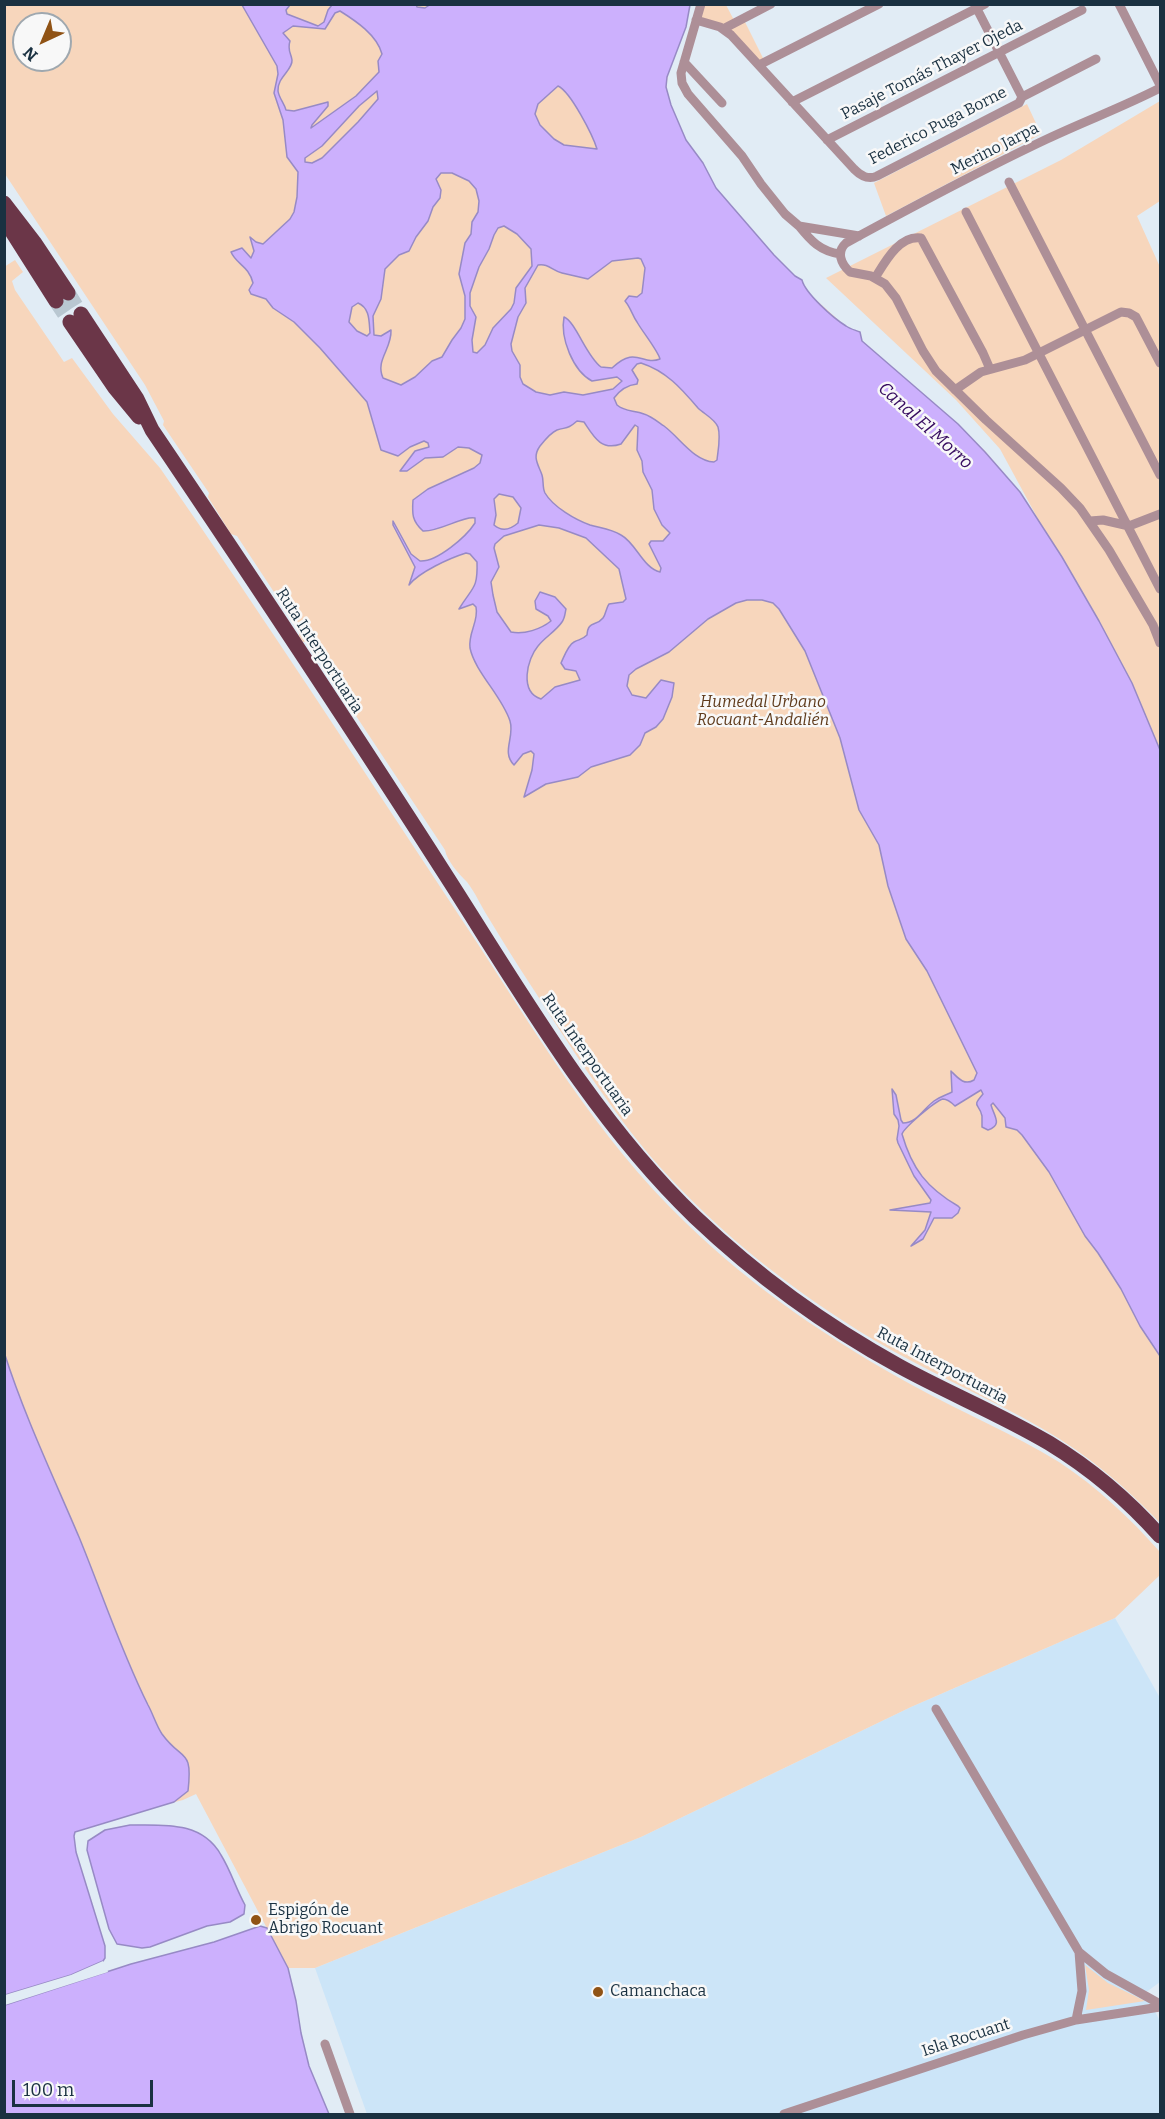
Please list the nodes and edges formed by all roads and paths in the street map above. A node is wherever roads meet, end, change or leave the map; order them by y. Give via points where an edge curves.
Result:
1 (701, 4) edge
2 (771, 4) edge
3 (879, 4) edge
4 (1119, 4) edge
5 (979, 6) edge
6 (1082, 10) dead end
7 (696, 20) junction
8 (723, 29) junction
9 (1000, 53) junction
10 (1096, 59) dead end
11 (684, 62) junction
12 (759, 65) junction
13 (1161, 87) edge
14 (1022, 97) junction
15 (792, 102) junction
16 (723, 103) dead end
17 (827, 140) junction
18 (1009, 182) dead end
19 (4, 203) edge
20 (966, 212) dead end
21 (4, 219) edge
22 (799, 226) junction
23 (859, 236) junction
24 (840, 254) junction
25 (875, 278) junction
26 (75, 318) tunnel mouth
27 (1085, 329) junction
28 (1040, 353) junction
29 (1161, 363) edge
30 (990, 369) junction
31 (955, 390) junction
32 (1161, 475) edge
33 (1161, 513) edge
34 (1090, 521) junction
35 (1129, 526) junction
36 (1161, 589) edge
37 (1161, 643) edge
38 (1161, 1536) edge
39 (936, 1709) dead end
40 (1079, 1952) junction
41 (1161, 2006) edge
42 (1076, 2020) junction
43 (325, 2044) dead end
44 (350, 2115) edge
45 (784, 2115) edge

1 - 7 street
2 - 8 street
3 - 12 street
4 - 13 street
5 - 9 street
5 - 15 street
6 - 9 street, Pasaje Tomás Thayer Ojeda
7 - 8 street
7 - 11 street
8 - 12 street
9 - 14 street
9 - 17 street, Pasaje Tomás Thayer Ojeda
10 - 14 street, Federico Puga Borne
11 - 16 street
11 - 22 street via 681,73 687,94
12 - 15 street
13 - 23 street, Merino Jarpa via 1039,143
14 - 17 street, Federico Puga Borne via 1018,103 871,178 854,169
15 - 17 street
18 - 27 street
19 - 21 highway via 29,235 62,297
20 - 28 street
22 - 23 street
22 - 24 street via 815,245
23 - 24 street, Merino Jarpa via 846,243
24 - 25 street via 850,272
25 - 30 street via 900,245 921,238
25 - 31 street via 896,298 929,361
26 - 38 highway, Ruta Interportuaria via 115,388 152,430 570,1066 646,1166 720,1240 801,1304 898,1365 1053,1446 1110,1488
27 - 28 street
27 - 29 street via 1117,314 1129,313 1138,320
27 - 32 street
28 - 30 street
28 - 35 street
30 - 31 street via 974,375
31 - 34 street via 1061,488
33 - 35 street
34 - 35 street
34 - 37 street
35 - 36 street
39 - 40 street
40 - 41 street via 1106,1974
40 - 42 street via 1082,1991
41 - 42 street, Isla Rocuant
42 - 45 street, Isla Rocuant
43 - 44 street

